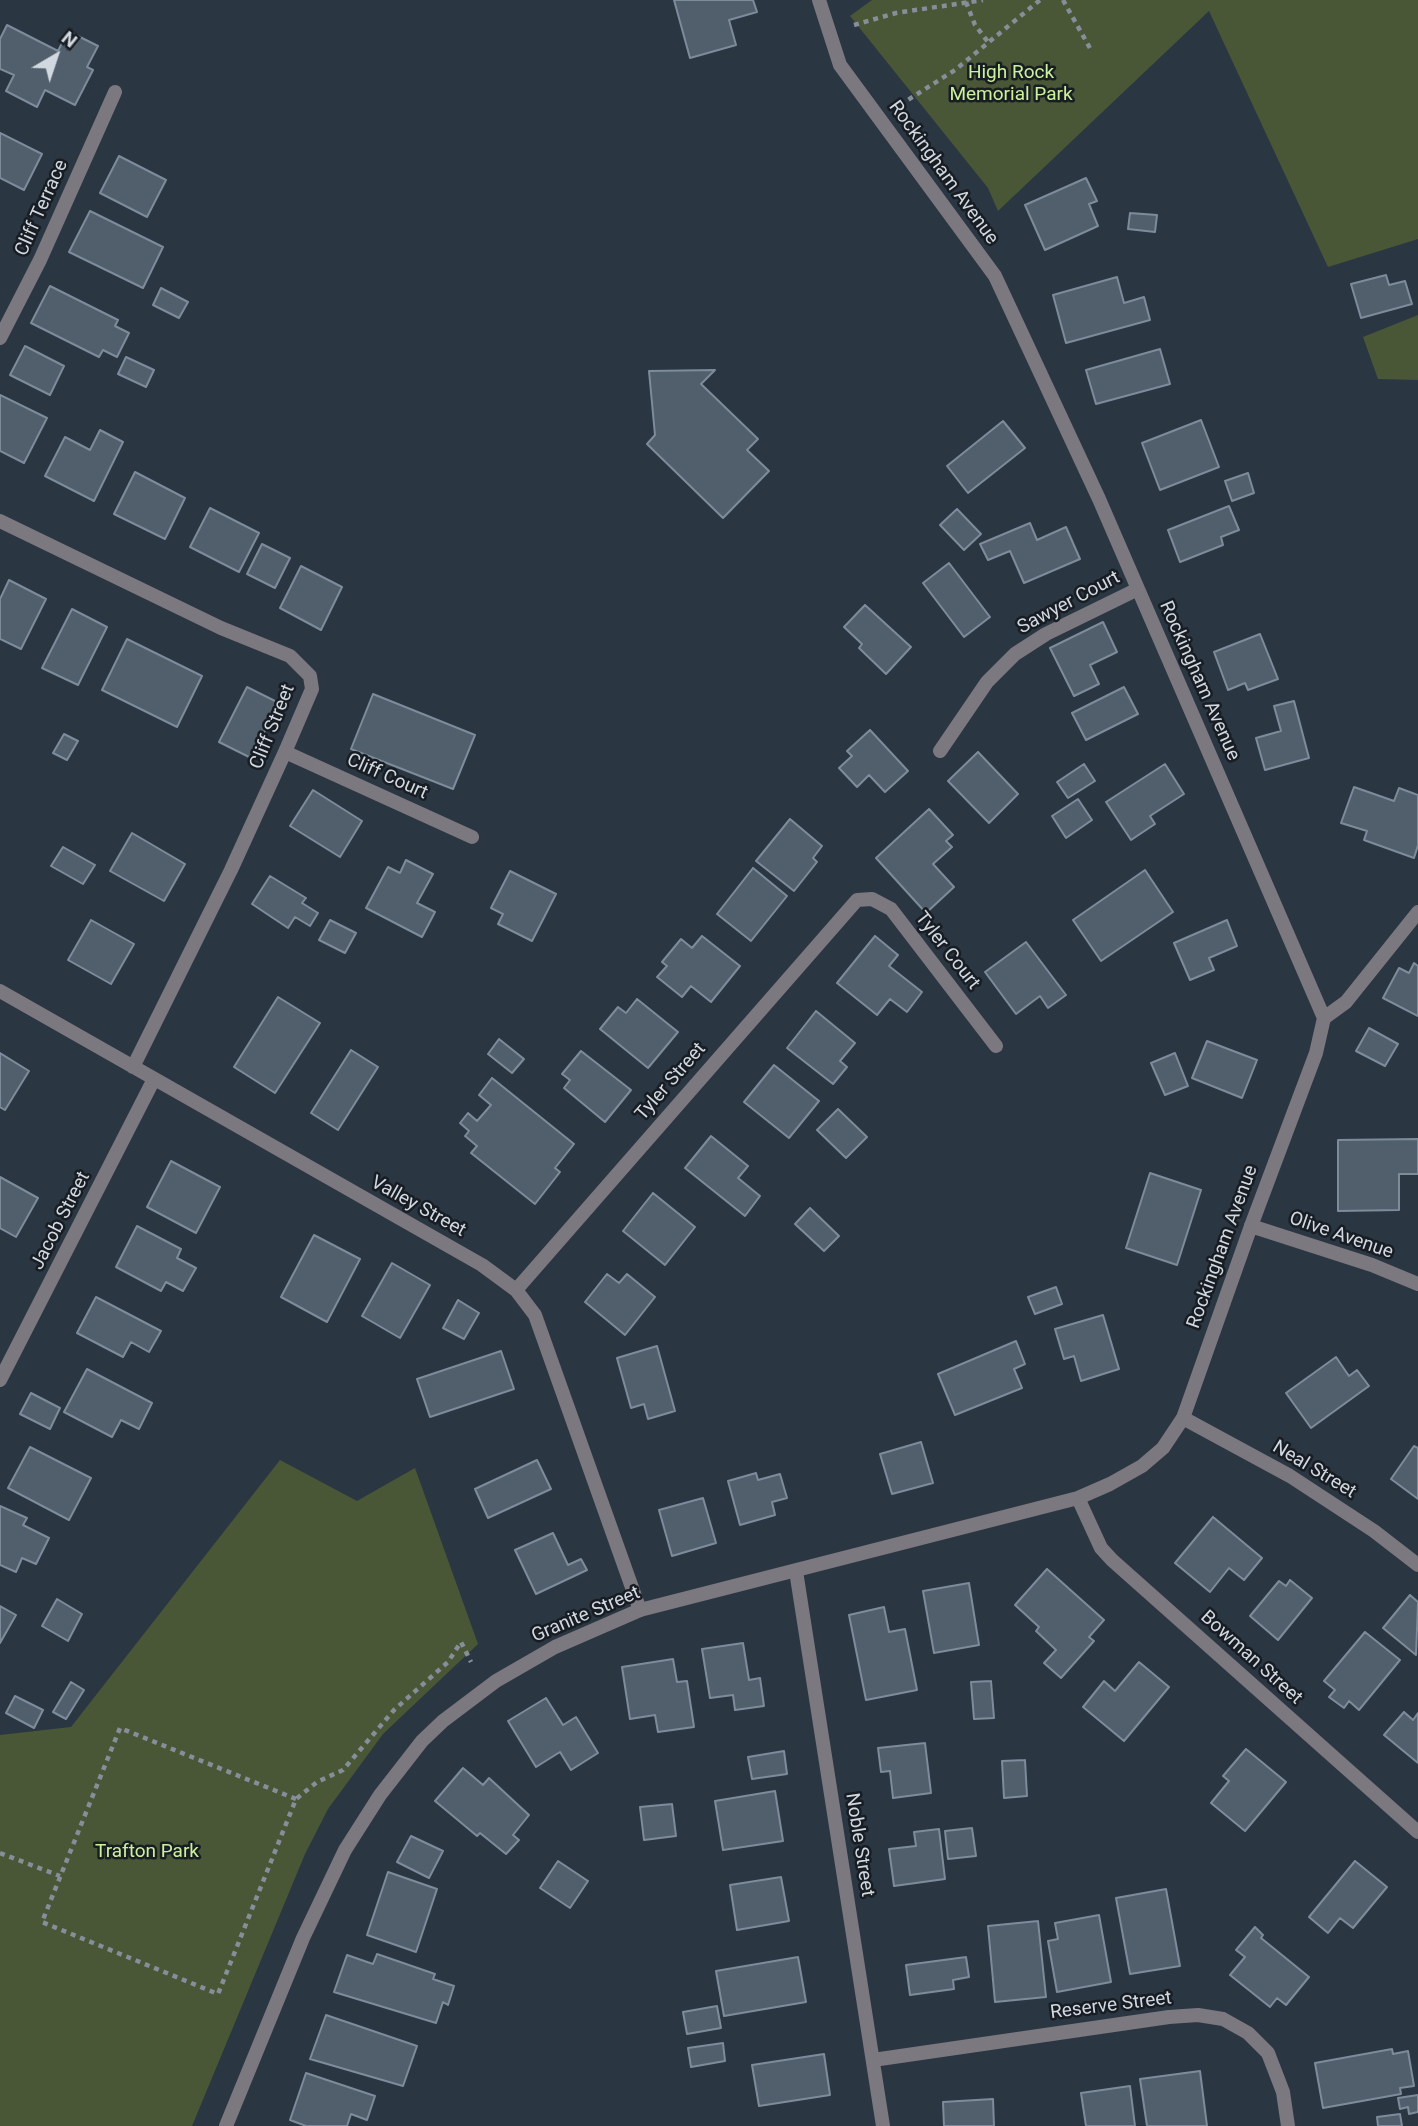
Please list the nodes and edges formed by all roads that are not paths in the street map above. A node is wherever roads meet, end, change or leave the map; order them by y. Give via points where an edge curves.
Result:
1 (819, 0) edge
2 (115, 92) dead end
3 (0, 338) edge
4 (0, 521) edge
5 (1138, 589) junction
6 (940, 751) dead end
7 (285, 752) junction
8 (472, 837) dead end
9 (857, 900) joint
10 (1418, 912) edge
11 (0, 991) edge
12 (1324, 1018) junction
13 (996, 1046) dead end
14 (133, 1068) junction
15 (155, 1079) junction
16 (1251, 1226) junction
17 (1418, 1284) edge
18 (516, 1290) junction
19 (0, 1380) edge
20 (1183, 1418) junction
21 (1078, 1498) junction
22 (1418, 1565) edge
23 (796, 1571) junction
24 (640, 1610) junction
25 (1418, 1832) edge
26 (873, 2060) junction
27 (226, 2126) edge
28 (883, 2126) edge
29 (1288, 2126) edge

1 - 5 street, Rockingham Avenue via 839,65 995,276
2 - 3 street, Cliff Terrace
4 - 7 street, Cliff Street via 303,665 312,689
5 - 6 street, Sawyer Court via 1015,654 987,682
5 - 12 street, Rockingham Avenue
7 - 8 street, Cliff Court
7 - 14 street, Cliff Street
9 - 13 street, Tyler Court via 872,899 891,909
9 - 18 street, Tyler Street
10 - 12 street via 1354,993
11 - 14 street, Valley Street
12 - 16 street, Rockingham Avenue via 1316,1053
14 - 15 street, Valley Street
15 - 18 street, Valley Street via 482,1265
15 - 19 street, Jacob Street
16 - 17 street, Olive Avenue
16 - 20 street, Rockingham Avenue
18 - 24 street, Valley Street via 535,1315
20 - 21 street, Granite Street via 1163,1448 1142,1465
20 - 22 street, Neal Street via 1290,1476
21 - 23 street, Granite Street
21 - 25 street, Bowman Street via 1101,1548 1112,1560
23 - 24 street, Granite Street
23 - 26 street, Noble Street
24 - 27 street, Granite Street via 555,1647 496,1681 443,1721 400,1767 345,1850 323,1894
26 - 28 street, Noble Street
26 - 29 street, Reserve Street via 1198,2015 1223,2019 1248,2033 1268,2053 1283,2092

